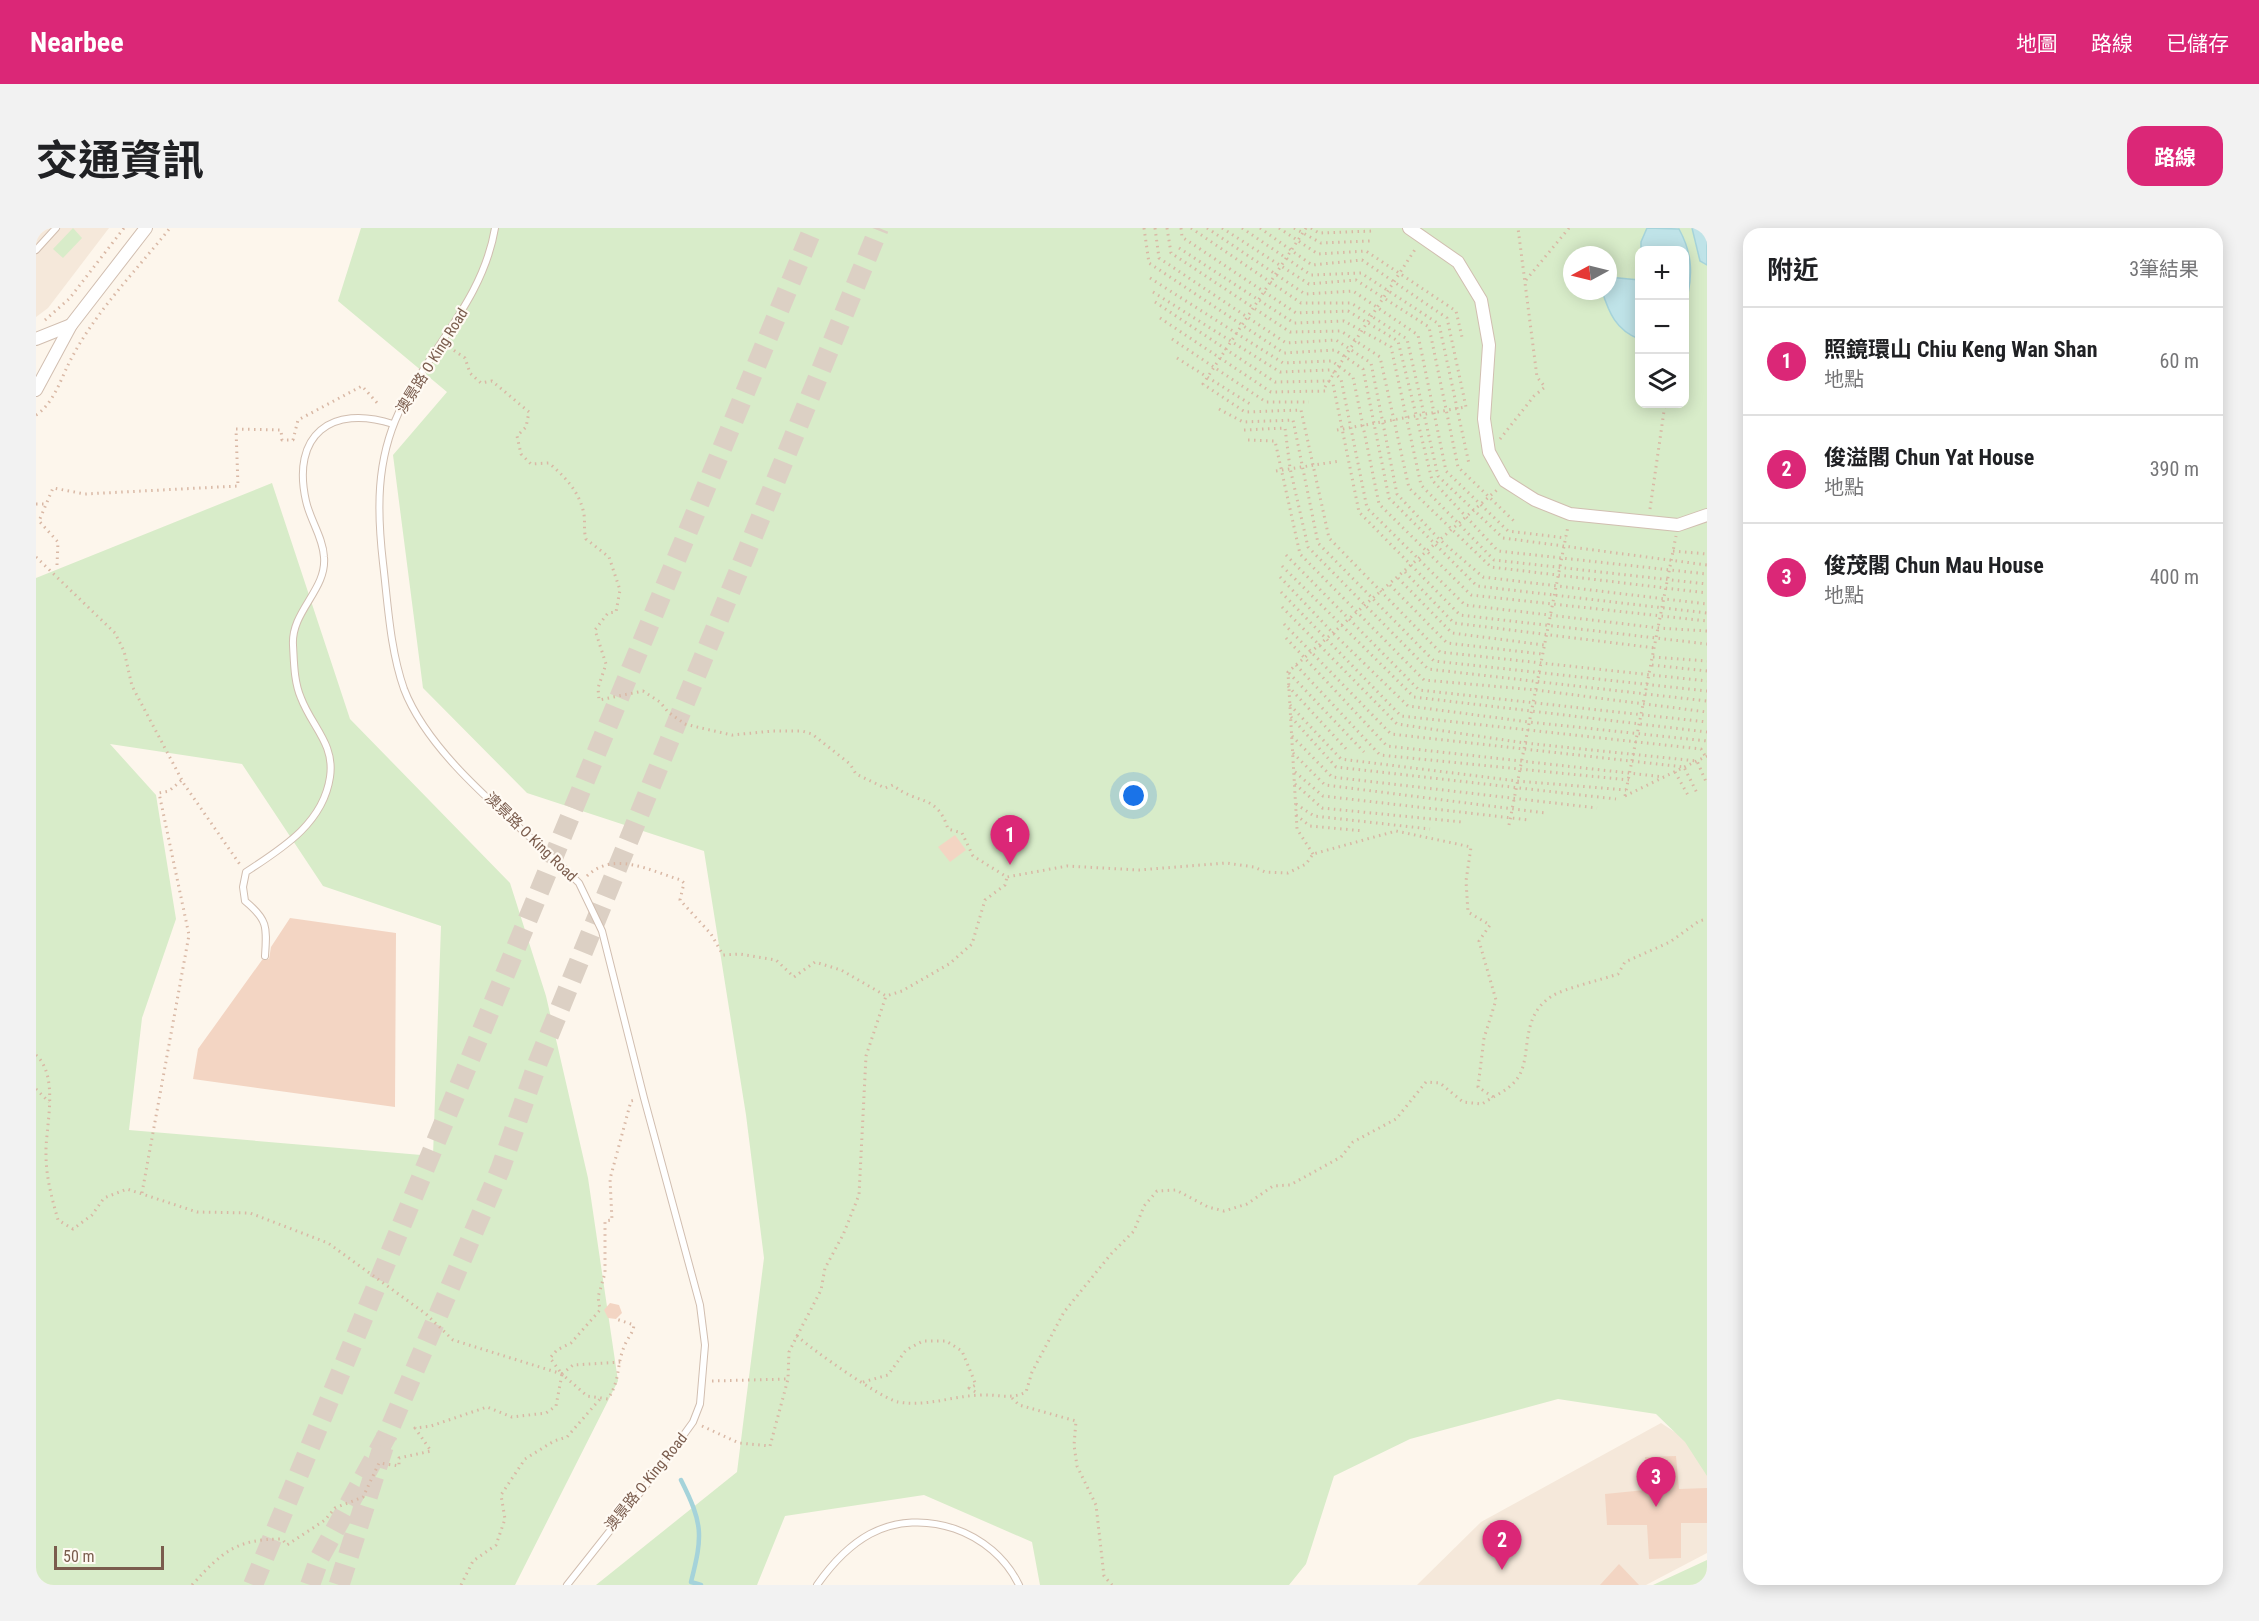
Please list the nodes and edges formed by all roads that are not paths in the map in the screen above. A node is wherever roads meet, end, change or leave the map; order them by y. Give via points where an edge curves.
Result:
1 (56, 228) edge
2 (146, 228) edge
3 (495, 228) edge
4 (1409, 228) edge
5 (36, 250) edge
6 (70, 325) junction
7 (36, 339) edge
8 (36, 367) edge
9 (37, 388) edge
10 (393, 424) junction
11 (1707, 515) edge
12 (265, 956) dead end
13 (567, 1585) edge
14 (817, 1585) edge
15 (1019, 1585) edge

1 - 5 lane
2 - 6 street
3 - 10 lane, 澳景路 O King Road via 479,282
4 - 11 street via 1458,262 1480,300 1489,345 1484,419 1489,452 1505,481 1535,500 1570,514 1677,525
6 - 7 street
6 - 9 street
8 - 9 street
10 - 12 lane via 374,418 343,420 322,428 305,449 304,493 322,544 324,562 320,579 296,621 293,645 299,692 327,745 330,777 321,804 296,837 246,872 245,901 262,915 267,929
10 - 13 lane, 澳景路 O King Road via 380,475 379,522 392,640 405,690 420,720 446,756 579,883 602,931 700,1305 704,1381 693,1422
14 - 15 lane via 858,1541 882,1529 918,1523 939,1524 970,1534 997,1554

